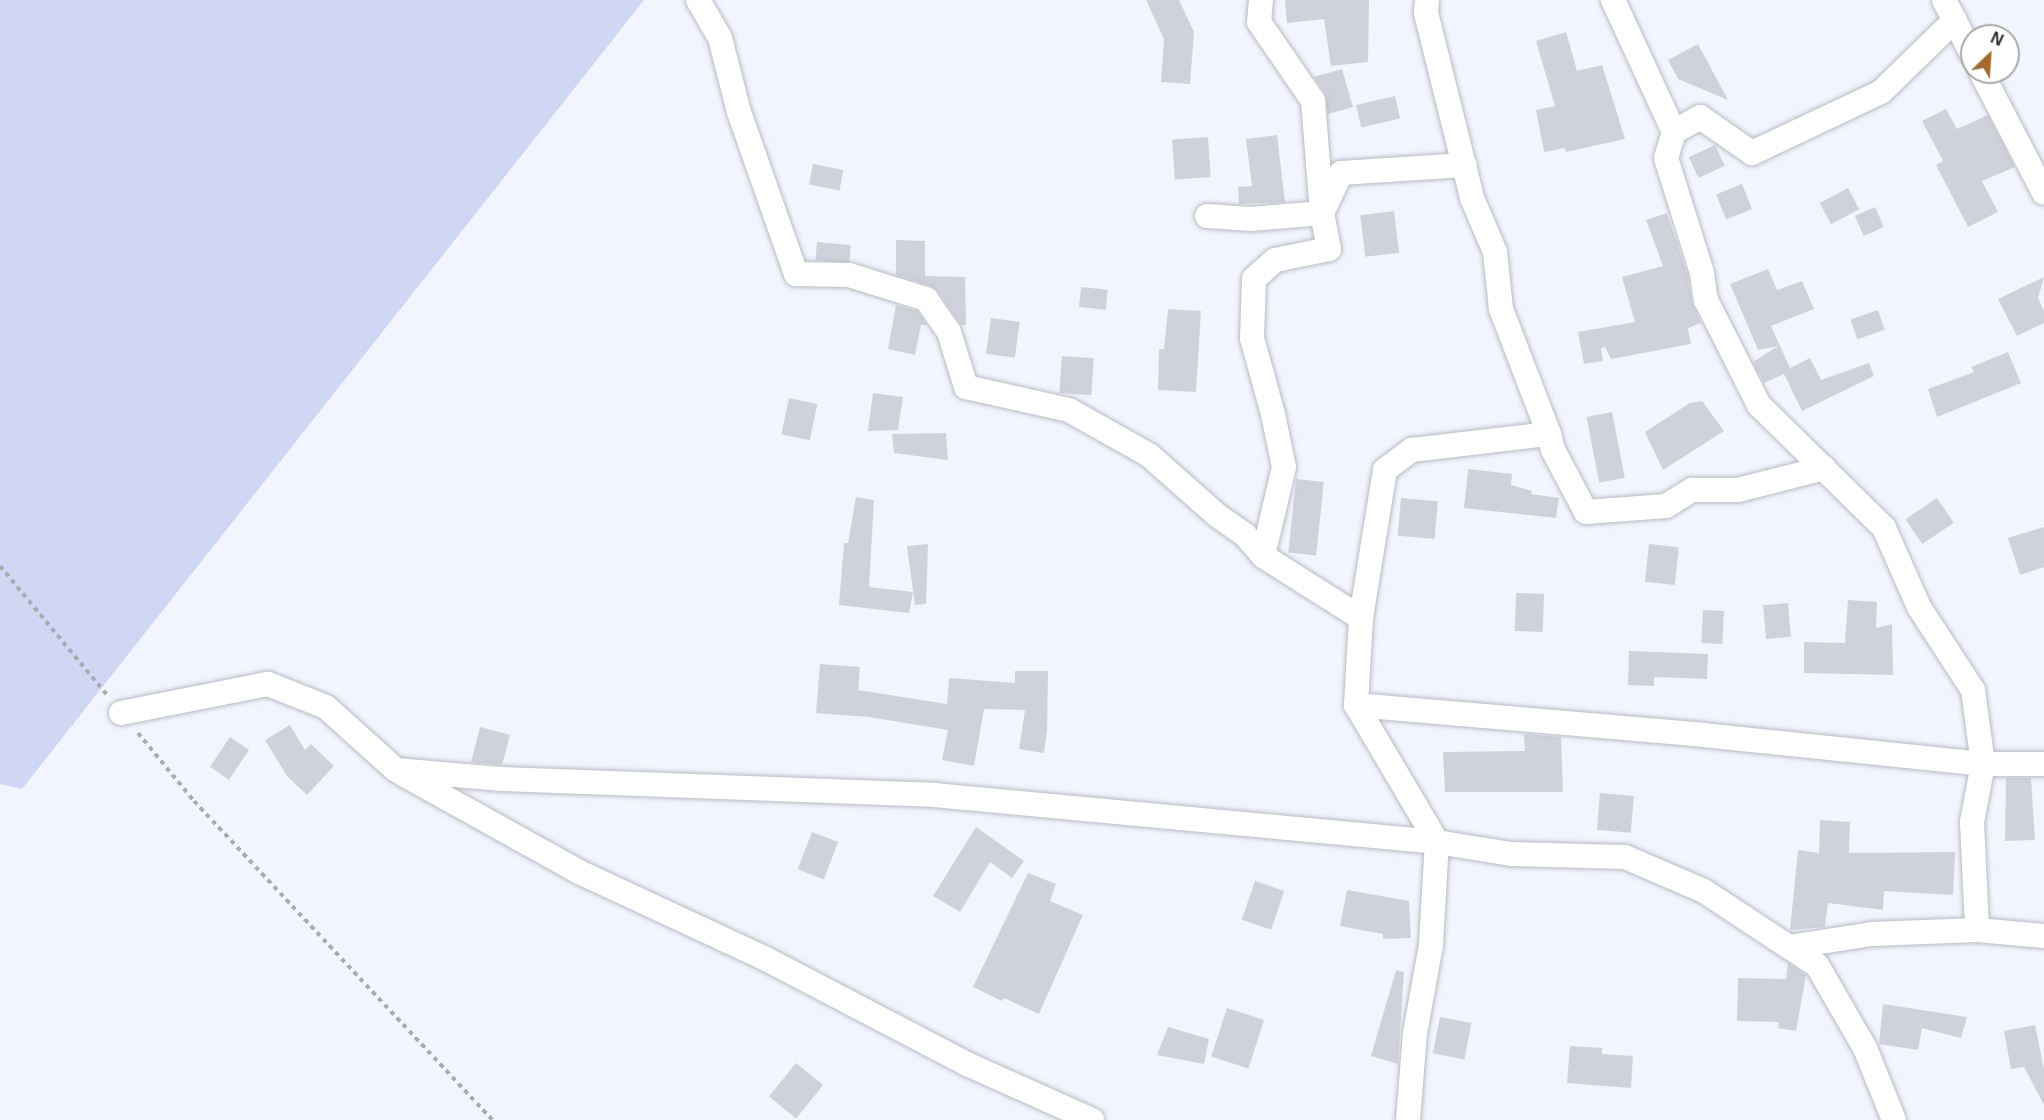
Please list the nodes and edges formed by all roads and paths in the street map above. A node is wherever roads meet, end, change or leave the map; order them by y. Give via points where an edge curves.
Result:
1 (698, 0) edge
2 (1261, 0) edge
3 (1427, 0) edge
4 (1613, 0) edge
5 (1950, 10) edge
6 (1960, 30) edge
7 (1987, 84) edge
8 (1674, 132) junction
9 (1465, 165) junction
10 (2044, 194) edge
11 (1322, 213) junction
12 (1207, 216) dead end
13 (1549, 434) junction
14 (1824, 468) junction
15 (1263, 556) junction
16 (0, 566) edge
17 (1361, 618) junction
18 (1356, 705) junction
19 (122, 713) junction
20 (1983, 764) junction
21 (2044, 764) edge
22 (396, 770) junction
23 (1437, 843) junction
24 (1977, 930) junction
25 (2044, 936) edge
26 (1789, 947) junction
27 (492, 1120) edge
28 (1092, 1120) edge
29 (1408, 1120) edge
30 (1894, 1120) edge

1 - 15 street via 720,38 739,112 796,274 849,275 926,299 949,332 966,387 1069,410 1149,455 1245,535
2 - 11 street via 1259,22 1313,101
3 - 9 street via 1426,13
4 - 8 street
5 - 6 street
5 - 8 street via 1881,92 1752,153 1700,117
7 - 10 street
8 - 14 street via 1666,158 1702,273 1706,300 1759,405
9 - 11 street via 1341,173
9 - 13 street via 1473,198 1495,252 1501,309
11 - 12 street via 1251,219
11 - 15 street via 1329,249 1275,260 1254,279 1252,338 1284,467
13 - 14 street via 1553,450 1586,512 1666,506 1692,490 1738,490
13 - 17 street via 1412,450 1384,470
14 - 20 street via 1884,528 1919,607 1973,690
15 - 17 street
16 - 19 path
17 - 18 street
18 - 20 street
18 - 23 street
19 - 22 street via 268,684 326,707
19 - 27 path via 194,801
20 - 21 street
20 - 24 street via 1972,822
22 - 23 street via 500,779 934,795
22 - 28 street via 579,872 766,959 967,1064
23 - 26 street via 1511,854 1624,857 1704,891
23 - 29 street via 1431,945 1415,1033
24 - 25 street
24 - 26 street via 1872,934
26 - 30 street via 1817,965 1865,1048

